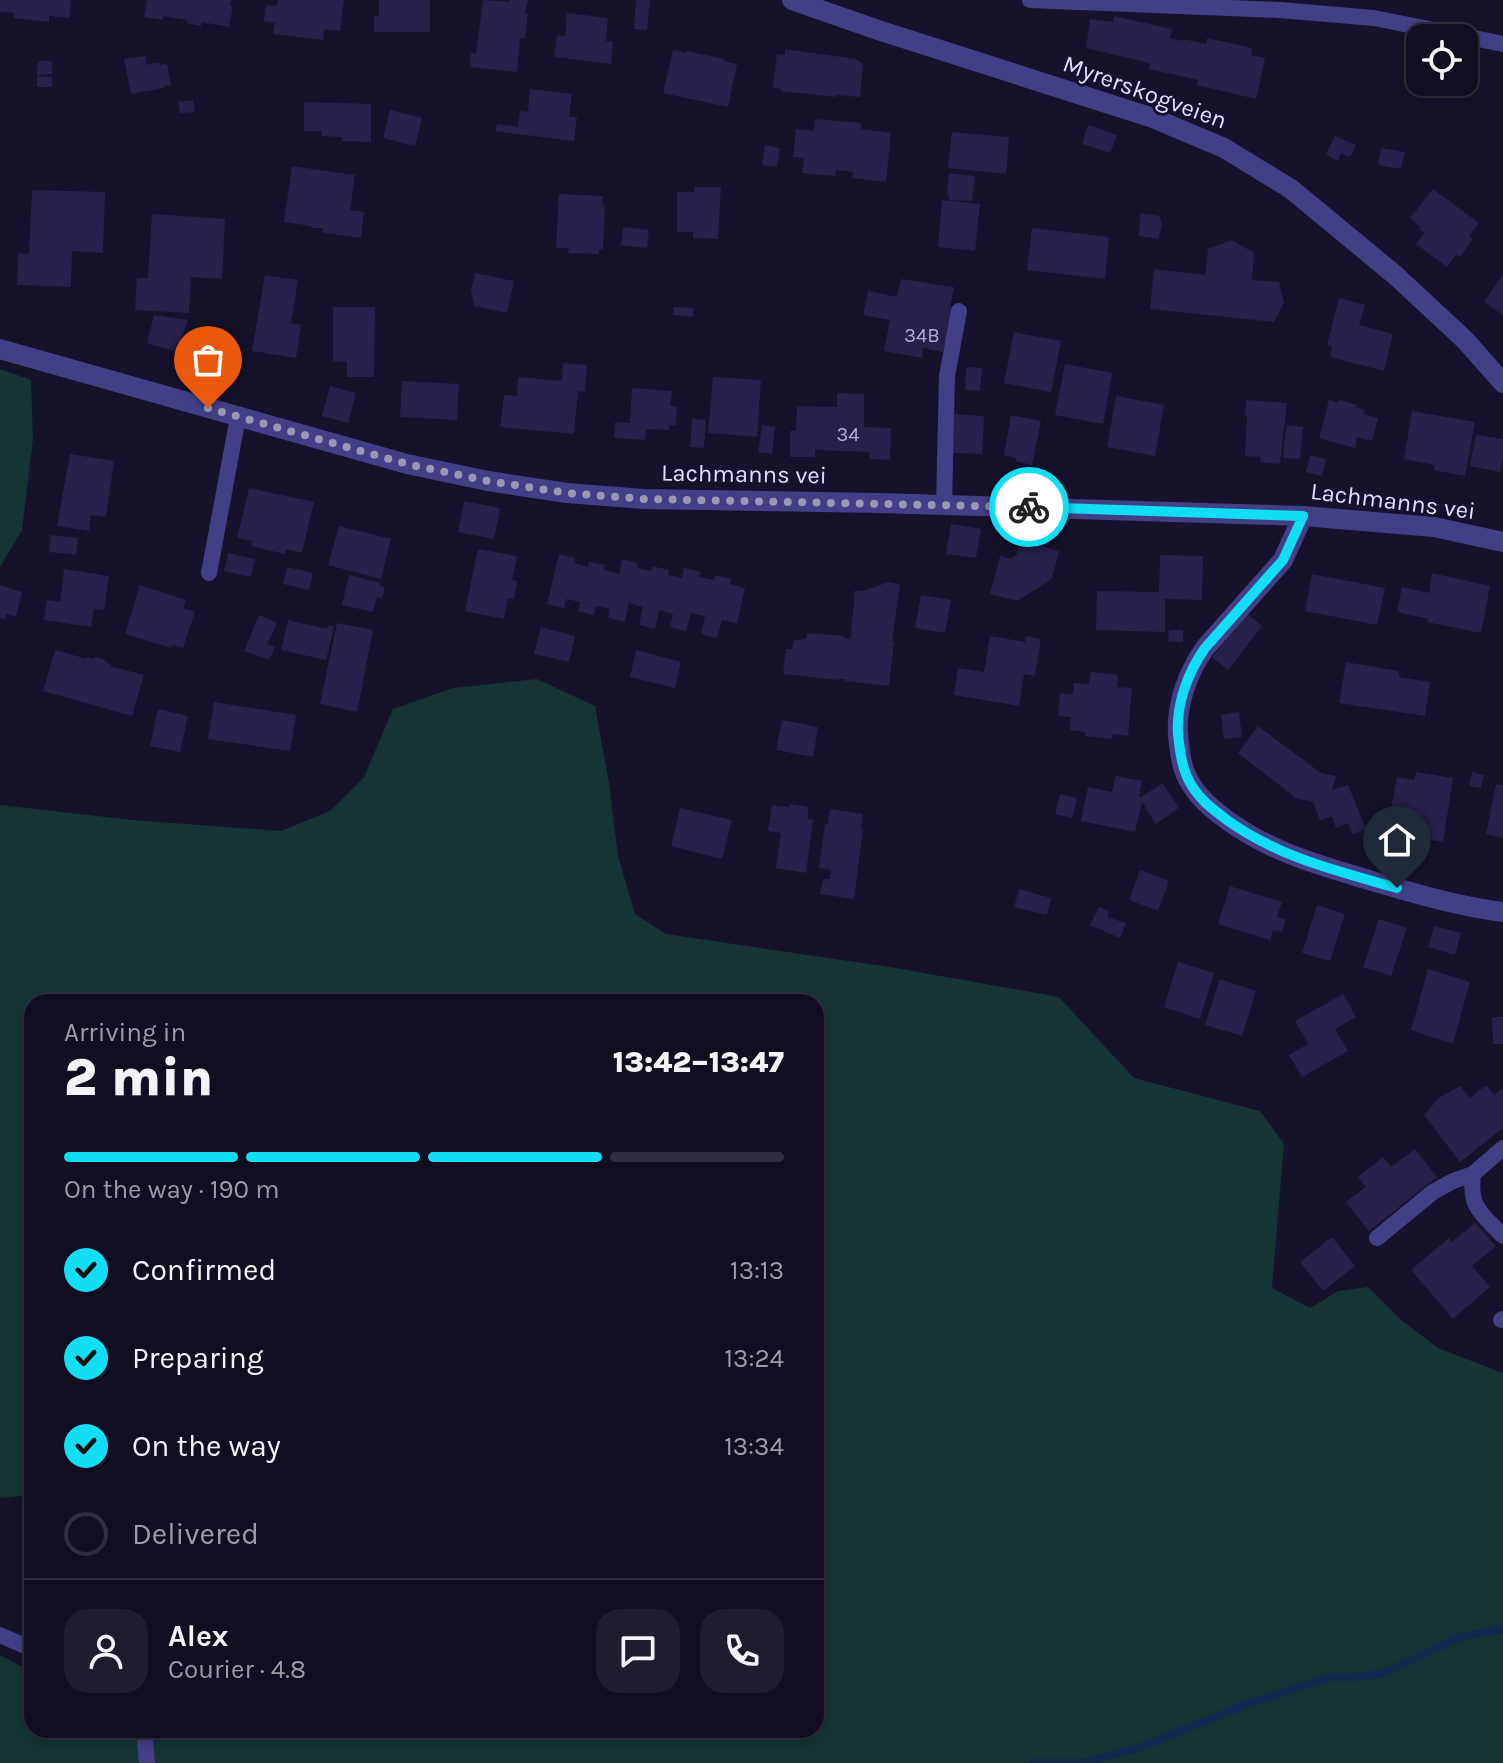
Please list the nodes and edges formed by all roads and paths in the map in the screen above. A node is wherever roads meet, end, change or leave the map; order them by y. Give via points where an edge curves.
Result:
1 (792, 0) edge
2 (1030, 0) edge
3 (1250, 5) edge
4 (1503, 44) edge
5 (959, 311) dead end
6 (0, 349) edge
7 (1503, 383) edge
8 (238, 417) junction
9 (944, 505) junction
10 (1303, 516) junction
11 (1503, 542) edge
12 (209, 573) dead end
13 (1503, 912) edge
14 (1503, 1148) edge
15 (1473, 1174) junction
16 (1503, 1236) edge
17 (1377, 1238) dead end
18 (0, 1635) edge
19 (24, 1646) edge
20 (145, 1738) edge
21 (147, 1763) edge

1 - 7 street, Myrerskogveien via 1153,118 1224,148 1291,189 1395,275
2 - 3 lane
3 - 4 lane via 1374,18
5 - 9 lane via 947,376
6 - 8 street, Lachmanns vei
8 - 9 street, Lachmanns vei via 407,464 567,493
8 - 12 lane
9 - 10 street, Lachmanns vei
10 - 11 street, Lachmanns vei via 1434,527
10 - 13 street via 1283,560 1194,663 1178,724 1184,769 1192,785 1217,813 1286,854 1397,888
14 - 15 lane
15 - 16 lane via 1474,1203
15 - 17 lane via 1433,1192
18 - 19 lane
20 - 21 lane

